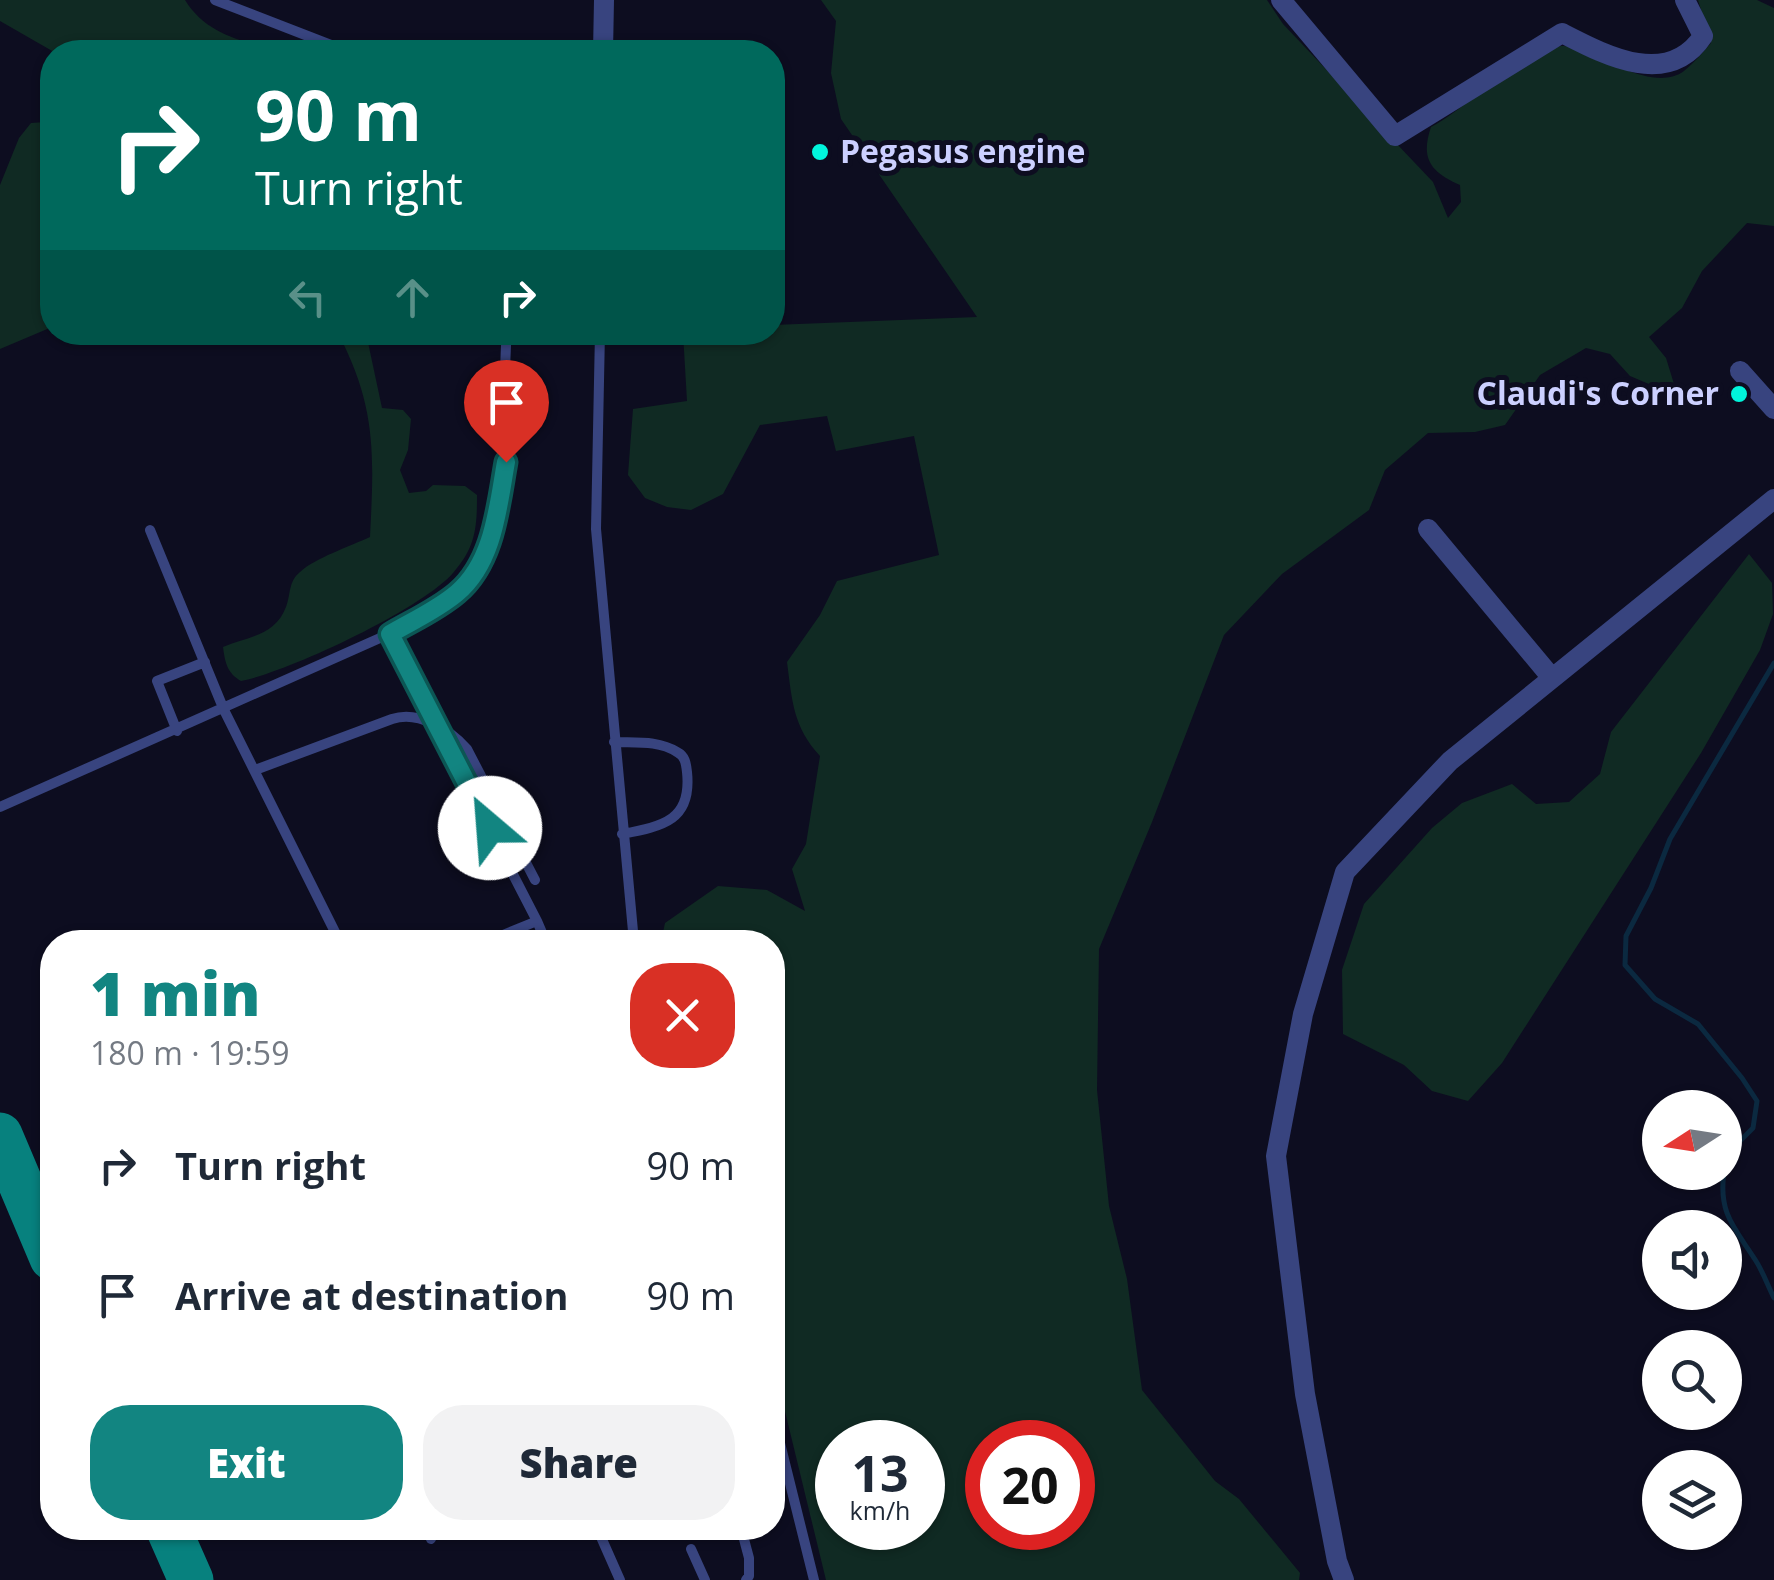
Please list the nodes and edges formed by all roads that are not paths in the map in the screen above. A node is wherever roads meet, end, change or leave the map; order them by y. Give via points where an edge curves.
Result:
1 (215, 0) edge
2 (604, 0) edge
3 (1280, 0) edge
4 (1685, 0) edge
5 (316, 40) edge
6 (603, 40) edge
7 (506, 345) edge
8 (600, 345) edge
9 (1740, 370) dead end
10 (1774, 409) edge
11 (1774, 500) edge
12 (1428, 529) dead end
13 (150, 530) dead end
14 (390, 634) junction
15 (205, 662) junction
16 (1552, 678) junction
17 (224, 710) junction
18 (438, 728) junction
19 (177, 731) junction
20 (614, 742) junction
21 (255, 770) junction
22 (0, 807) edge
23 (622, 834) junction
24 (535, 880) dead end
25 (537, 921) junction
26 (334, 930) edge
27 (515, 930) edge
28 (541, 930) edge
29 (633, 930) edge
30 (785, 1463) edge
31 (602, 1540) edge
32 (744, 1540) edge
33 (692, 1549) dead end
34 (620, 1580) edge
35 (705, 1580) edge
36 (746, 1580) edge
37 (814, 1580) edge
38 (1344, 1580) edge

1 - 5 lane
2 - 6 street
3 - 4 street via 1395,136 1562,33 1621,59 1651,66 1673,62 1703,36
7 - 14 lane via 506,462 495,527 461,590
8 - 20 lane via 596,529
9 - 10 street
11 - 16 street
12 - 16 street
13 - 15 lane
14 - 17 lane
14 - 18 lane
15 - 17 lane
15 - 19 lane via 156,682
16 - 38 street via 1450,761 1345,872 1303,1014 1276,1156 1305,1394
17 - 19 lane
17 - 21 lane
18 - 21 lane via 404,715
18 - 24 lane via 456,737 476,763
18 - 25 lane
19 - 22 lane
20 - 23 lane
20 - 23 lane via 654,743 680,752 689,791 677,815
21 - 26 lane
23 - 29 lane
25 - 27 lane
25 - 28 lane
30 - 37 lane
31 - 34 lane
32 - 36 lane
33 - 35 lane

